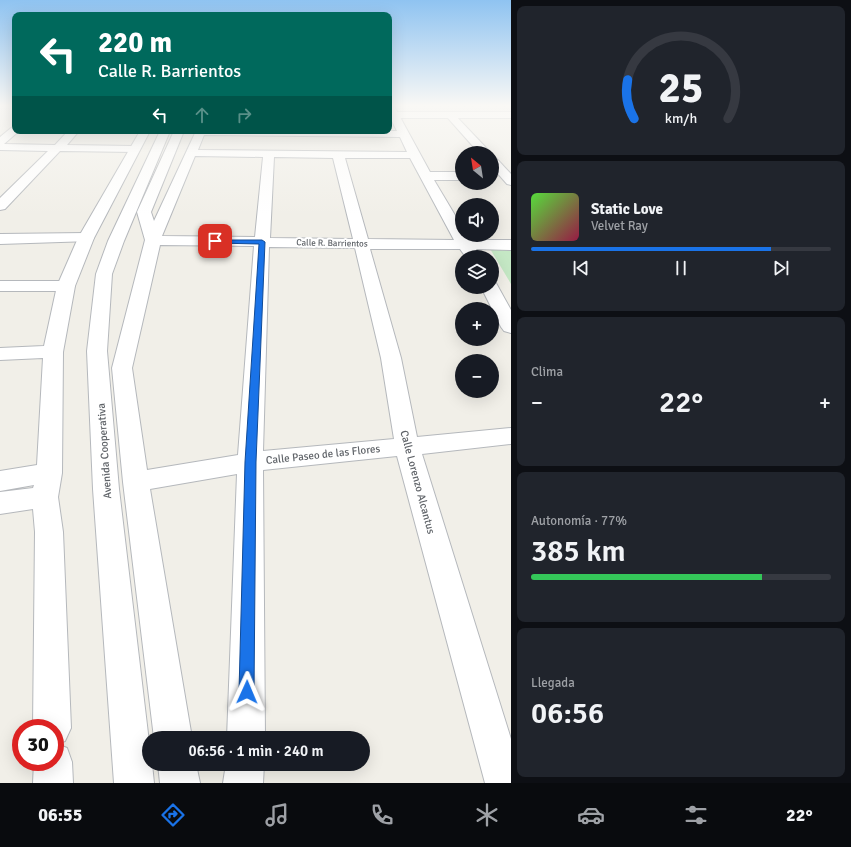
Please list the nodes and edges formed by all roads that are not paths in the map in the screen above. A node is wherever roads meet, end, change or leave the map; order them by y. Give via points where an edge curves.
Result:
1 (63, 143) edge
2 (117, 143) edge
3 (139, 143) edge
4 (161, 143) edge
5 (187, 143) edge
6 (193, 143) edge
7 (407, 143) edge
8 (0, 147) edge
9 (57, 149) junction
10 (192, 154) junction
11 (270, 154) junction
12 (338, 154) junction
13 (414, 155) junction
14 (499, 167) edge
15 (425, 176) junction
16 (455, 176) edge
17 (499, 177) edge
18 (509, 178) edge
19 (0, 206) edge
20 (0, 238) edge
21 (86, 238) junction
22 (153, 240) junction
23 (262, 242) junction
24 (362, 244) junction
25 (464, 244) junction
26 (511, 245) edge
27 (469, 250) edge
28 (0, 286) edge
29 (66, 286) junction
30 (494, 294) edge
31 (511, 327) edge
32 (53, 352) junction
33 (0, 354) edge
34 (511, 436) edge
35 (407, 446) junction
36 (250, 462) junction
37 (0, 481) edge
38 (136, 482) junction
39 (47, 485) junction
40 (0, 502) edge
41 (52, 719) edge
42 (172, 731) edge
43 (246, 731) edge
44 (52, 771) edge
45 (178, 771) edge
46 (244, 771) edge
47 (53, 783) edge
48 (134, 783) edge
49 (180, 783) edge
50 (243, 783) edge
51 (505, 783) edge

1 - 9 street
2 - 9 street
3 - 21 street
4 - 48 street, Avenida Cooperativa via 116,241 104,274 97,351 106,489
5 - 22 street via 144,212
6 - 10 street
7 - 13 street
8 - 9 street
9 - 19 street
10 - 11 street
10 - 22 street
11 - 12 street
11 - 23 street
12 - 13 street
12 - 24 street, Calle Lorenzo Alcantus
13 - 15 street
14 - 18 street
15 - 16 street
15 - 25 street
17 - 18 street
20 - 21 street
21 - 29 street
22 - 23 street, Calle R. Barrientos
22 - 38 street via 122,368
23 - 24 street, Calle R. Barrientos
23 - 36 street
24 - 25 street, Calle R. Barrientos
24 - 35 street, Calle Lorenzo Alcantus via 391,358
25 - 26 street, Calle R. Barrientos
25 - 27 street
28 - 29 street
29 - 32 street
30 - 31 street
32 - 33 street
32 - 39 street
34 - 35 street, Calle Paseo de las Flores
35 - 36 street, Calle Paseo de las Flores
35 - 51 street, Calle Lorenzo Alcantus
36 - 38 street, Calle Paseo de las Flores
36 - 43 street
37 - 39 street
38 - 42 street
39 - 40 street
39 - 41 street
44 - 47 street
45 - 49 street
46 - 50 street

